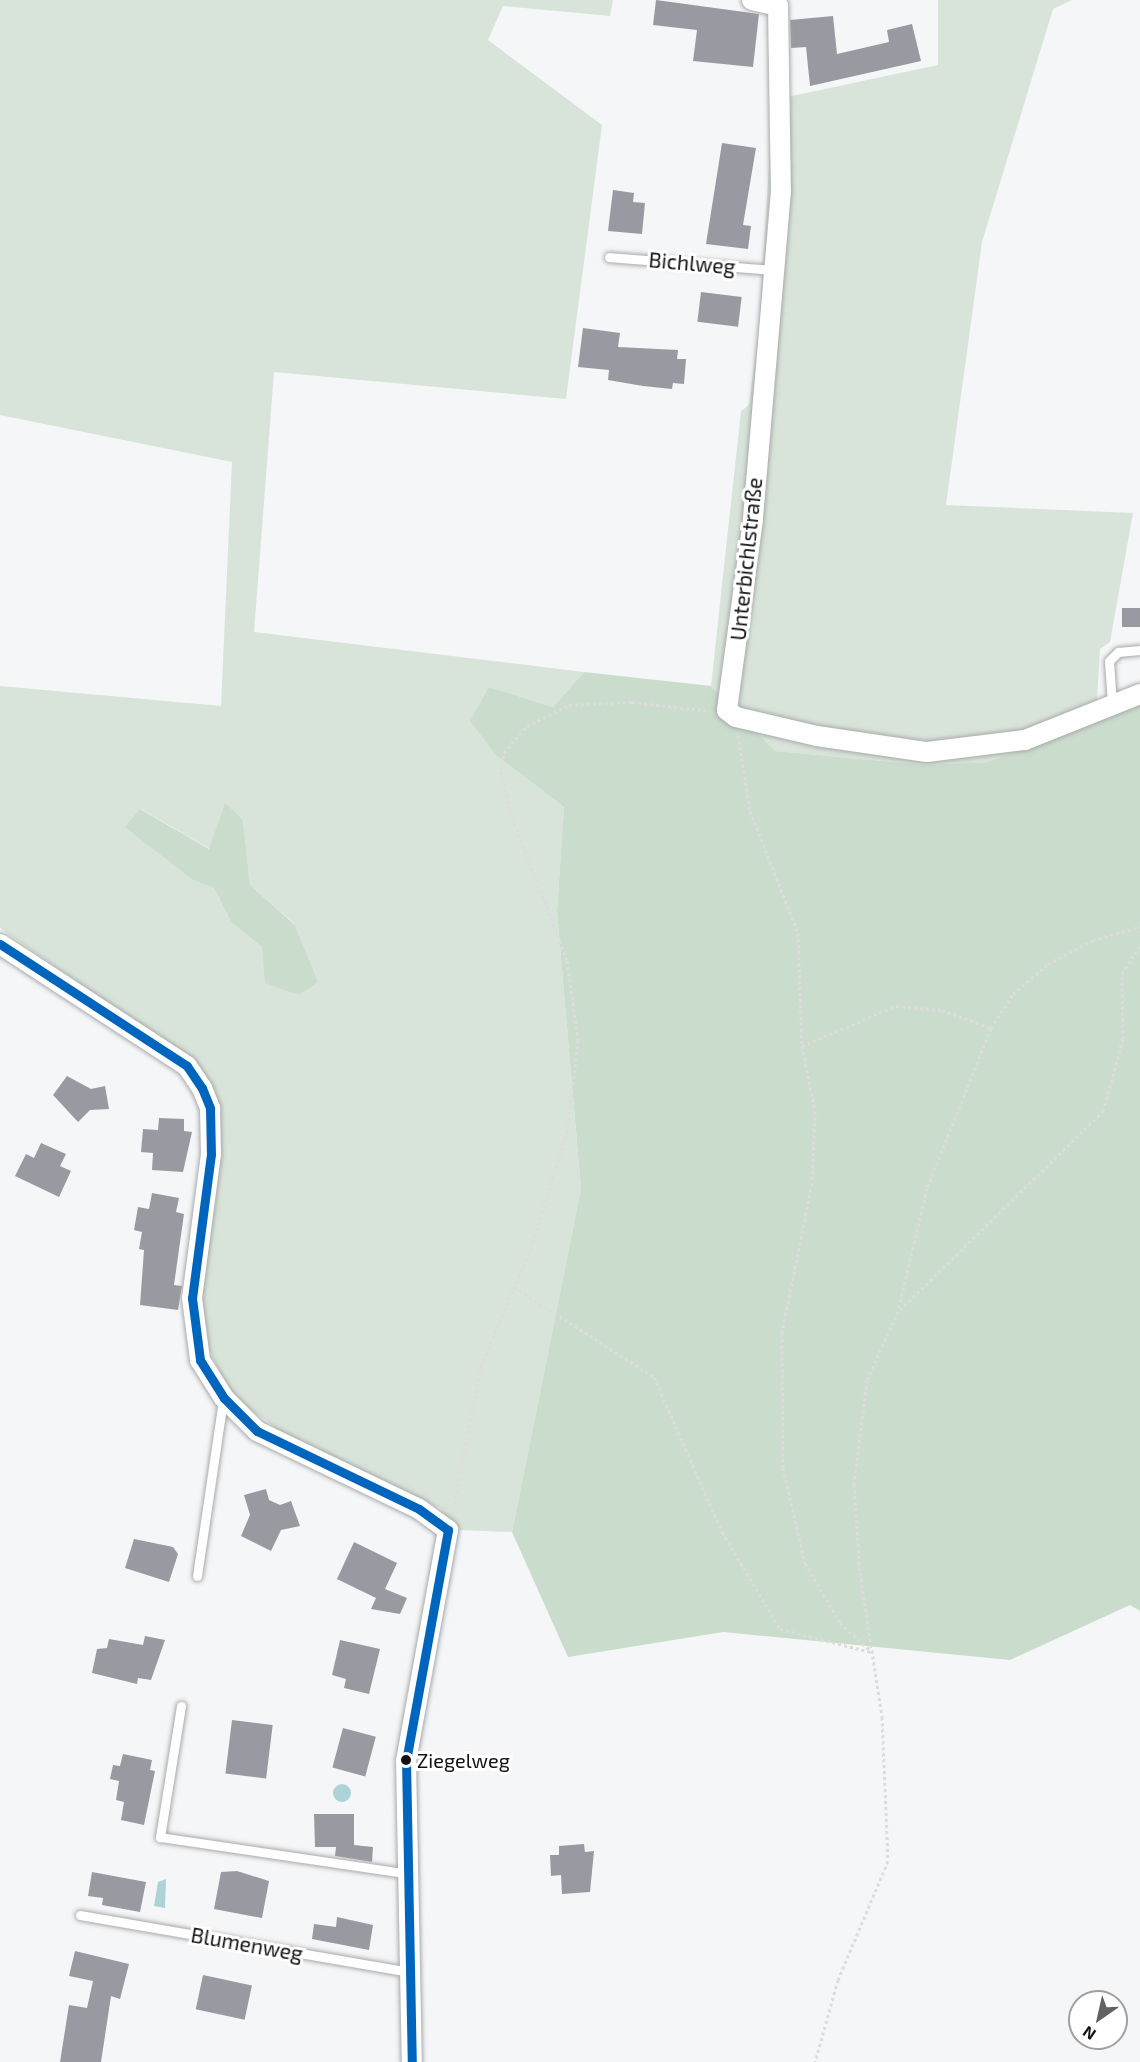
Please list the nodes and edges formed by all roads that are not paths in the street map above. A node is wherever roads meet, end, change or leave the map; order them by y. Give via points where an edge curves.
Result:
1 (752, 0) edge
2 (779, 3) edge
3 (609, 257) dead end
4 (775, 270) junction
5 (1140, 650) edge
6 (1140, 694) edge
7 (1112, 704) junction
8 (0, 944) edge
9 (224, 1398) junction
10 (196, 1576) dead end
11 (181, 1706) dead end
12 (410, 1874) junction
13 (80, 1915) dead end
14 (413, 1973) junction
15 (412, 2062) edge

1 - 2 street, Unterbichlstraße
2 - 4 street, Unterbichlstraße via 782,138
3 - 4 lane, Bichlweg
4 - 7 street, Unterbichlstraße via 732,715 927,752 1025,740
5 - 7 lane via 1118,652 1109,661
6 - 7 street
8 - 9 street via 187,1066 202,1088 210,1108 212,1154 192,1298 200,1360
9 - 10 lane
9 - 12 street via 257,1431 419,1509 448,1530 406,1760
11 - 12 lane via 160,1836
12 - 14 street
13 - 14 lane, Blumenweg
14 - 15 street

